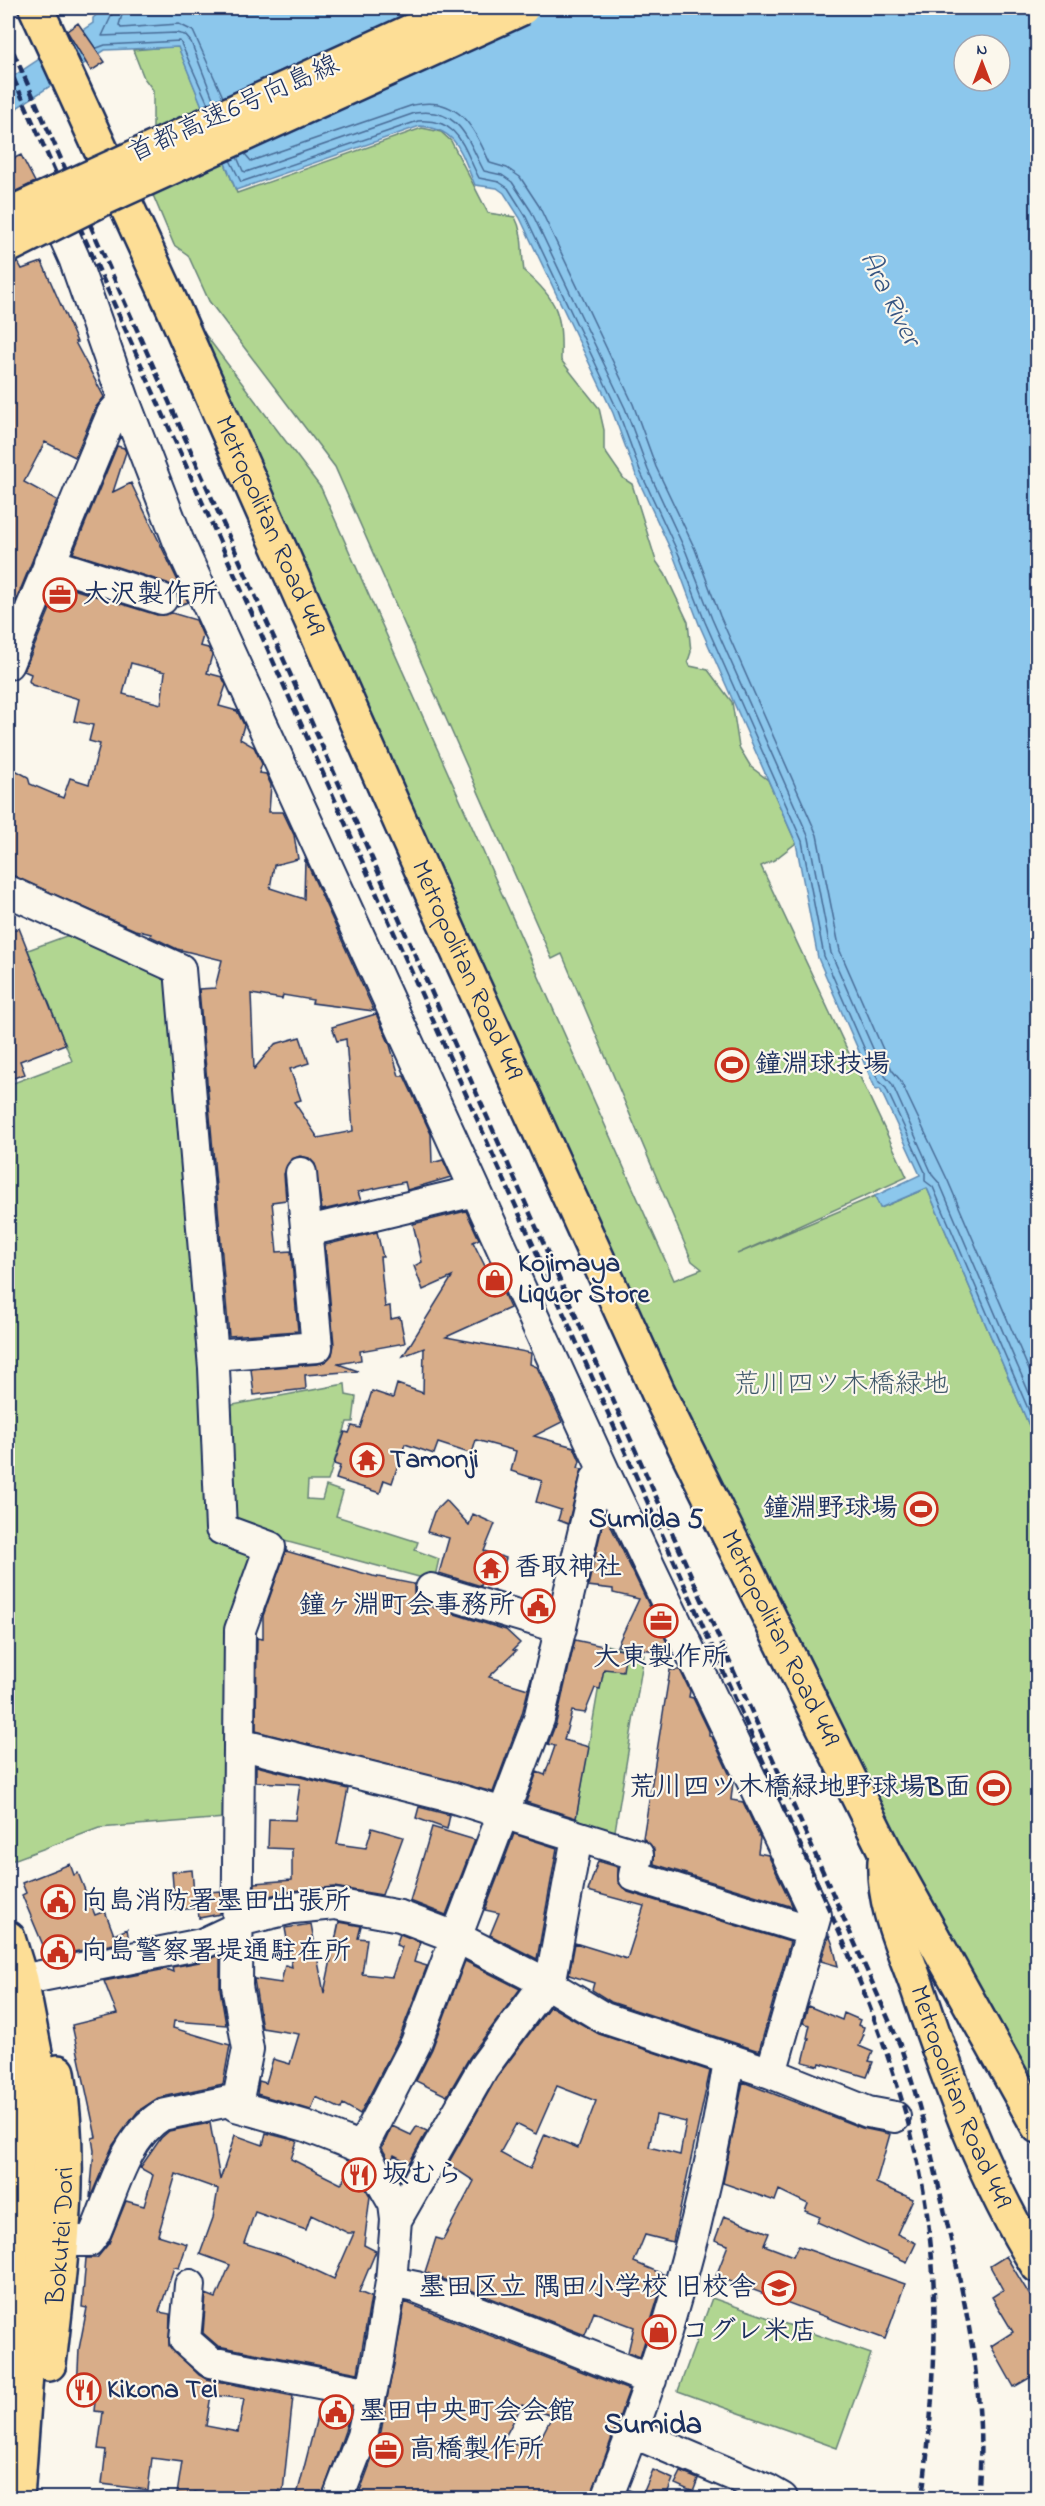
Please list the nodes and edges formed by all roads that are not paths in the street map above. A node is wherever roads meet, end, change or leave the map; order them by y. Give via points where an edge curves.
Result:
1 (462, 8) edge
2 (522, 8) edge
3 (38, 13) edge
4 (8, 216) edge
5 (8, 246) edge
6 (124, 400) junction
7 (49, 563) junction
8 (162, 599) dead end
9 (8, 664) edge
10 (8, 891) edge
11 (301, 1173) dead end
12 (475, 1191) junction
13 (308, 1231) junction
14 (213, 1355) junction
15 (604, 1471) junction
16 (431, 1589) dead end
17 (561, 1628) junction
18 (239, 1744) junction
19 (504, 1814) junction
20 (577, 1837) junction
21 (886, 1853) junction
22 (236, 1928) junction
23 (812, 1931) junction
24 (8, 1938) edge
25 (458, 1938) junction
26 (21, 1980) junction
27 (546, 1983) junction
28 (8, 2039) edge
29 (729, 2061) junction
30 (771, 2073) junction
31 (236, 2106) dead end
32 (895, 2117) dead end
33 (1038, 2126) edge
34 (362, 2148) junction
35 (396, 2220) junction
36 (63, 2241) junction
37 (1038, 2266) edge
38 (391, 2282) junction
39 (190, 2285) dead end
40 (8, 2310) edge
41 (651, 2379) junction
42 (371, 2393) junction
43 (634, 2433) junction
44 (17, 2499) edge
45 (40, 2499) edge
46 (339, 2499) edge
47 (607, 2499) edge
48 (782, 2499) edge

1 - 4 main road, 首都高速6号向島線, bridge
2 - 5 main road, 首都高速6号向島線, bridge via 104,198
3 - 21 main road, Metropolitan Road 449 via 658,1392
4 - 6 street via 36,206 52,209 74,258
6 - 7 street via 112,414
6 - 12 street via 178,540
7 - 8 street
7 - 9 street
10 - 14 street via 180,969
11 - 13 street
12 - 13 street
12 - 15 street
13 - 14 street via 317,1347
14 - 18 street via 221,1529 270,1547 240,1630
15 - 17 street via 596,1479
15 - 23 street via 816,1915
16 - 17 street
17 - 19 street via 539,1719
18 - 19 street via 365,1773
18 - 22 street
19 - 20 street
19 - 25 street
20 - 23 street via 638,1855 634,1876
20 - 27 street via 552,1974
21 - 33 main road, Metropolitan Road 449
21 - 37 main road, Metropolitan Road 449 via 885,1898 933,2034 992,2181
22 - 25 street via 243,1920 293,1908 335,1904 400,1916
22 - 26 street via 202,1944
22 - 36 street via 237,1986 248,2049 238,2099 162,2115 152,2121 125,2162 95,2234 89,2241
23 - 30 street
24 - 26 main road
25 - 27 street
25 - 34 street via 416,2043
26 - 36 main road, Bokutei Dori via 46,2019 56,2058 67,2145
26 - 44 main road via 38,2068 42,2154
27 - 29 street via 604,2018
27 - 35 street via 483,2068
28 - 40 main road via 17,2156
29 - 30 street
29 - 41 street via 703,2200
30 - 32 street via 868,2112
31 - 34 street via 306,2126
34 - 35 street via 394,2204
35 - 38 street
36 - 45 main road, Bokutei Dori via 46,2397
38 - 41 street via 416,2287
38 - 42 street
39 - 42 street via 185,2340 210,2362
41 - 43 street
42 - 46 street via 362,2436
43 - 47 street
43 - 48 street

